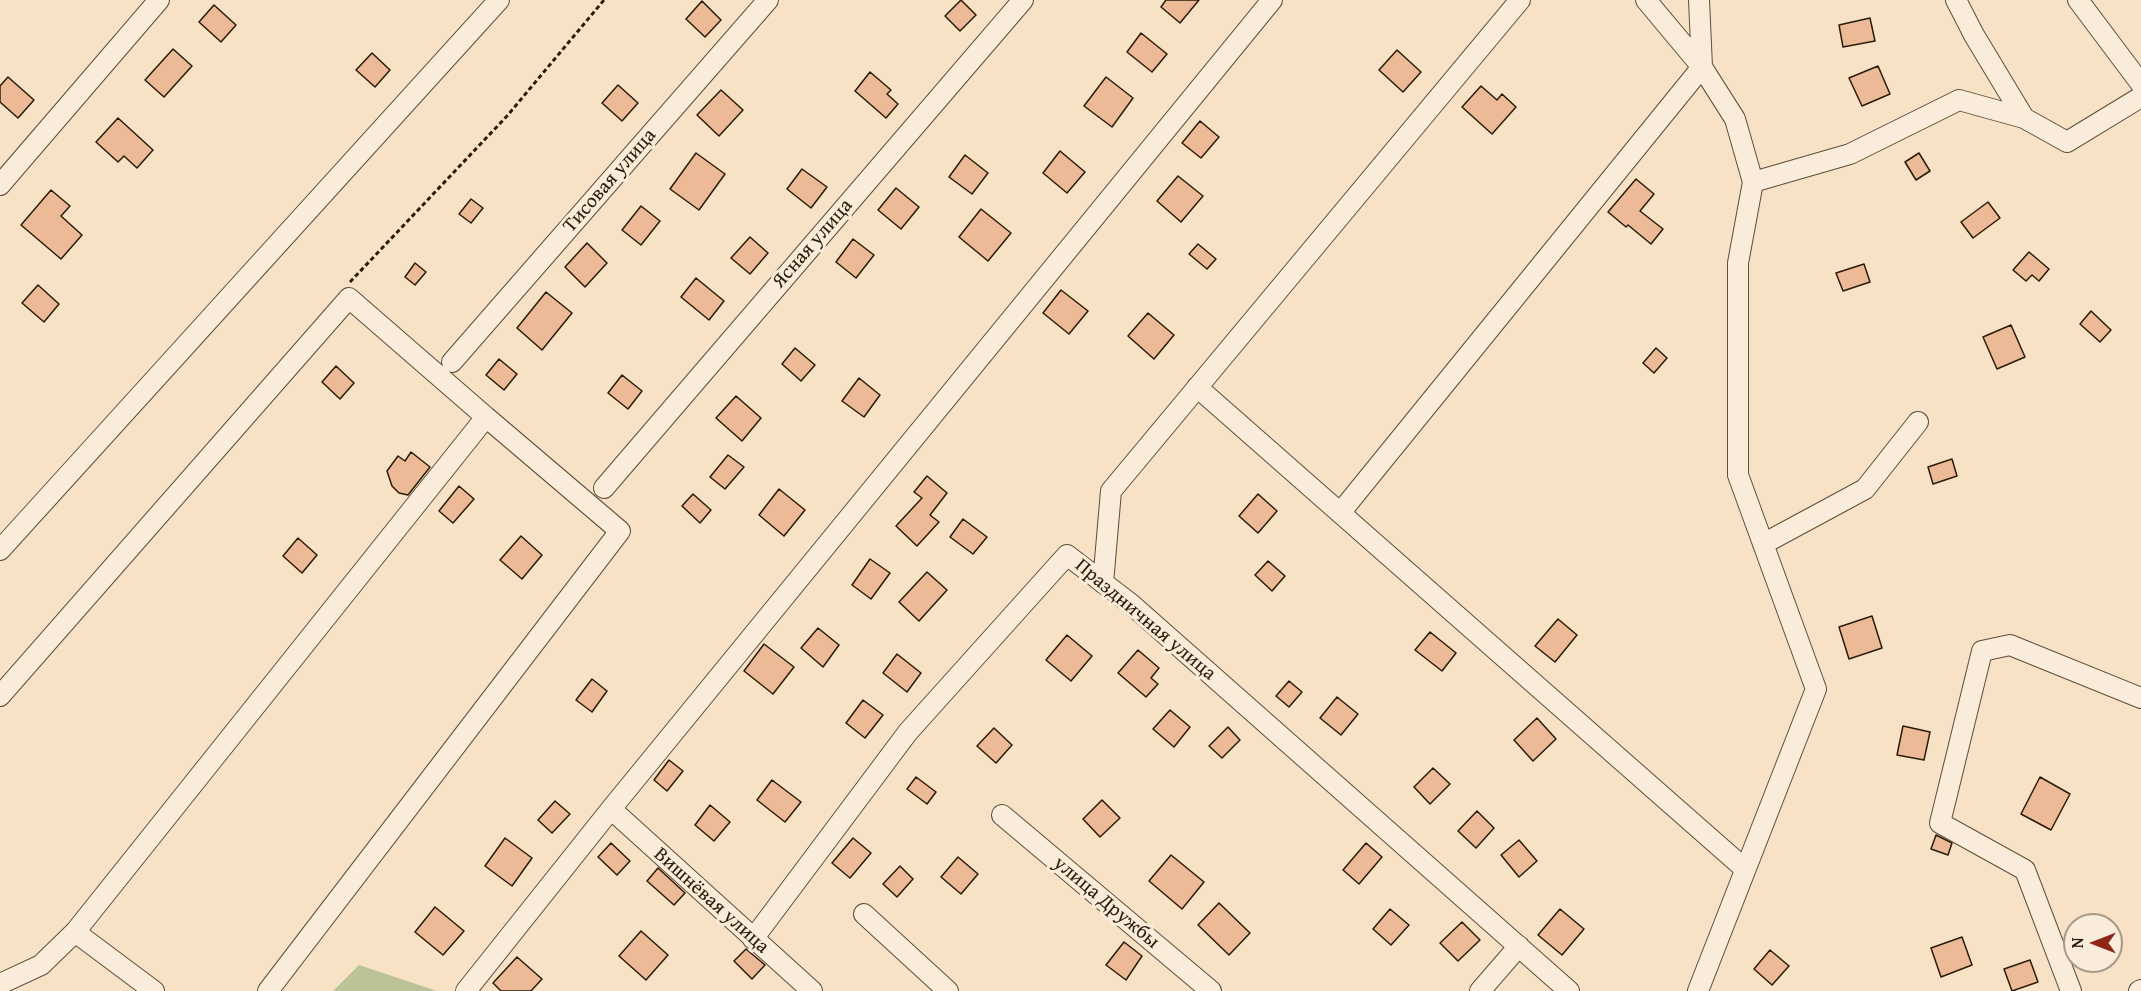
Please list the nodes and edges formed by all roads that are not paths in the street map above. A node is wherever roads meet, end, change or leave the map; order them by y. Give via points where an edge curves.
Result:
1 (159, 0) edge
2 (500, 0) edge
3 (768, 0) edge
4 (1023, 0) edge
5 (1272, 0) edge
6 (1520, 0) edge
7 (1646, 0) edge
8 (1699, 0) edge
9 (1956, 0) edge
10 (2078, 0) edge
11 (1702, 67) junction
12 (2141, 84) edge
13 (2141, 97) edge
14 (2024, 118) junction
15 (1753, 182) junction
16 (0, 185) edge
17 (452, 362) dead end
18 (1197, 387) junction
19 (486, 417) junction
20 (1918, 422) dead end
21 (604, 488) dead end
22 (1340, 513) junction
23 (1763, 544) junction
24 (0, 550) edge
25 (1103, 583) junction
26 (0, 696) edge
27 (2141, 698) edge
28 (611, 810) junction
29 (1002, 815) dead end
30 (1745, 870) junction
31 (864, 914) dead end
32 (75, 932) junction
33 (753, 939) junction
34 (1519, 946) junction
35 (0, 984) edge
36 (154, 991) edge
37 (267, 991) edge
38 (466, 991) edge
39 (812, 991) edge
40 (948, 991) edge
41 (1211, 991) edge
42 (1480, 991) edge
43 (1569, 991) edge
44 (1698, 991) edge
45 (2072, 991) edge

1 - 16 street
2 - 24 street
3 - 17 street, Тисовая улица
4 - 21 street, Ясная улица
5 - 28 street
6 - 18 street
7 - 11 street
8 - 11 street
9 - 14 street
10 - 12 street
11 - 15 street via 1735,119
11 - 22 street
13 - 14 street via 2067,142
14 - 15 street via 1959,100 1850,154
15 - 23 street via 1738,263 1738,475
18 - 22 street
18 - 25 street via 1111,491
19 - 26 street via 349,298
19 - 32 street
19 - 37 street via 620,531
20 - 23 street via 1864,489
22 - 30 street
23 - 30 street via 1816,689
25 - 33 street, Праздничная улица via 1067,555 908,732
25 - 34 street, Праздничная улица
27 - 45 street via 2010,645 1982,651 1940,823 2025,870
28 - 33 street, Вишнёвая улица
28 - 38 street
29 - 41 street, улица Дружбы
30 - 44 street
31 - 40 street
32 - 35 street via 41,965
32 - 36 street
33 - 39 street, Вишнёвая улица
34 - 42 street
34 - 43 street, Праздничная улица

